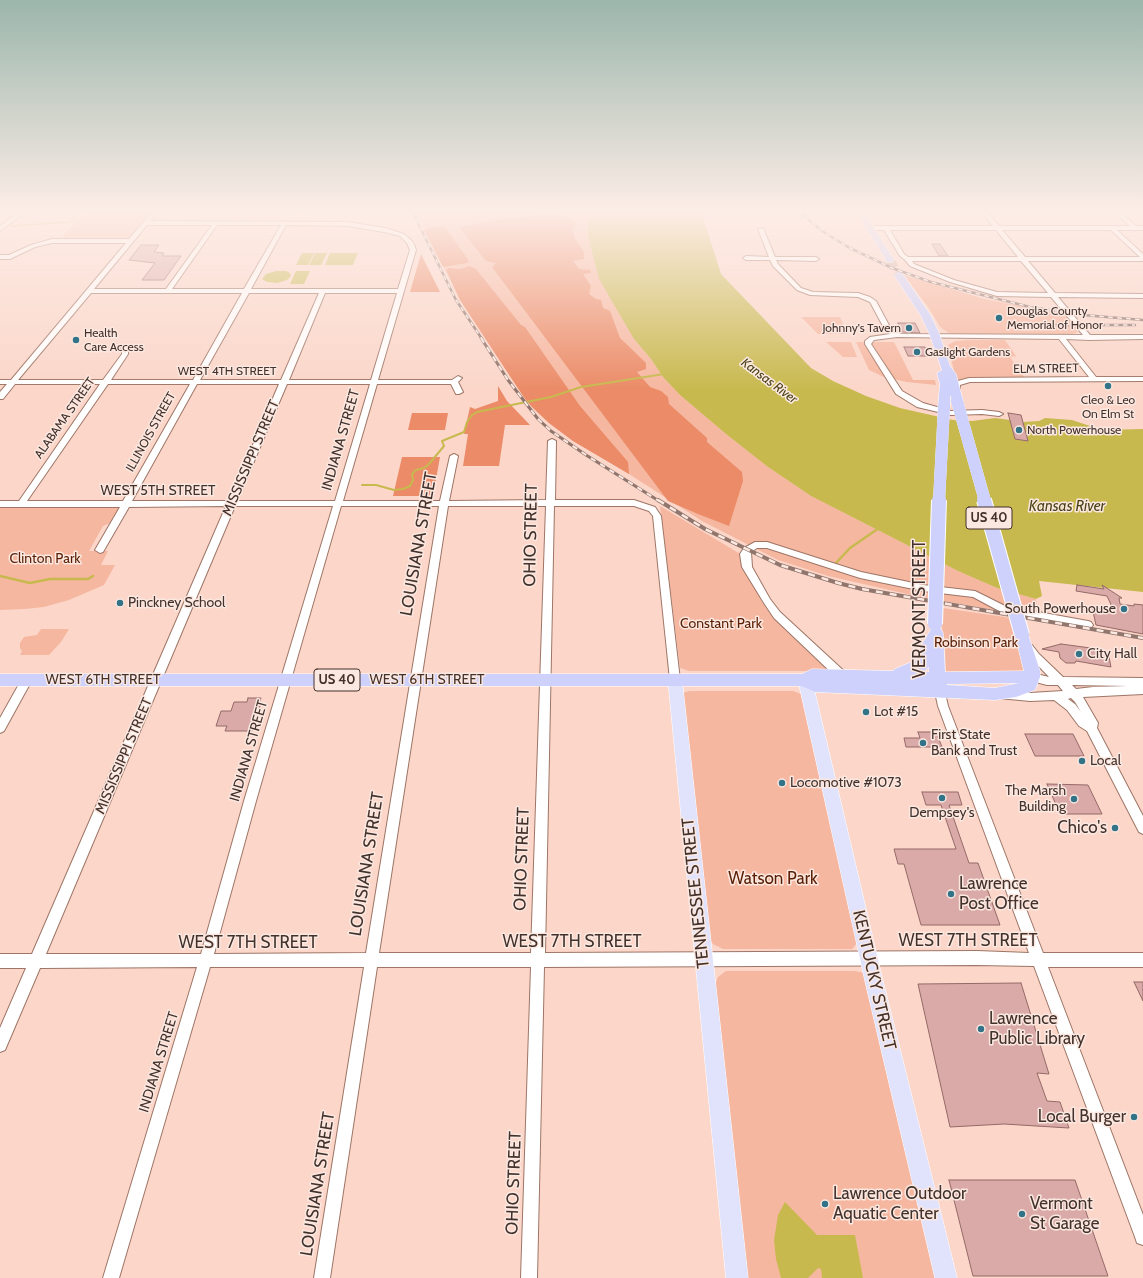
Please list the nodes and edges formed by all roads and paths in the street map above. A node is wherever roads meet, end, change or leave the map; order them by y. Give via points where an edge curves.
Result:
1 (106, 271) edge
2 (182, 271) edge
3 (257, 271) edge
4 (407, 271) edge
5 (780, 271) edge
6 (926, 271) edge
7 (1034, 271) edge
8 (899, 275) tunnel mouth
9 (89, 291) junction
10 (168, 291) junction
11 (246, 291) junction
12 (324, 291) junction
13 (401, 291) junction
14 (1054, 295) junction
15 (1143, 296) edge
16 (897, 335) junction
17 (936, 337) junction
18 (1061, 337) junction
19 (1143, 337) edge
20 (1089, 338) junction
21 (123, 347) dead end
22 (1094, 379) junction
23 (1143, 379) edge
24 (0, 382) edge
25 (13, 382) junction
26 (105, 382) junction
27 (195, 382) junction
28 (284, 382) junction
29 (374, 382) junction
30 (459, 392) dead end
31 (0, 397) edge
32 (952, 397) junction
33 (999, 414) dead end
34 (552, 441) dead end
35 (454, 456) dead end
36 (444, 503) junction
37 (550, 503) junction
38 (0, 504) edge
39 (20, 504) junction
40 (126, 504) junction
41 (232, 504) junction
42 (338, 504) junction
43 (652, 509) joint
44 (100, 550) dead end
45 (1088, 624) dead end
46 (936, 628) junction
47 (1022, 638) junction
48 (841, 676) junction
49 (881, 677) junction
50 (1032, 677) junction
51 (0, 680) edge
52 (27, 680) junction
53 (156, 680) junction
54 (286, 680) junction
55 (416, 680) junction
56 (545, 680) junction
57 (675, 680) junction
58 (805, 680) junction
59 (1060, 681) junction
60 (1143, 682) edge
61 (939, 685) junction
62 (1143, 690) edge
63 (1073, 693) junction
64 (995, 694) junction
65 (1056, 696) junction
66 (0, 728) edge
67 (1091, 728) junction
68 (1143, 828) edge
69 (869, 959) junction
70 (1038, 959) junction
71 (538, 960) junction
72 (703, 960) junction
73 (1143, 960) edge
74 (0, 961) edge
75 (36, 961) junction
76 (205, 961) junction
77 (371, 961) junction
78 (0, 1045) edge
79 (1143, 1237) edge
80 (111, 1278) edge
81 (322, 1278) edge
82 (529, 1278) edge
83 (737, 1278) edge
84 (946, 1278) edge

1 - 9 street
2 - 10 street
3 - 11 street, ILLINOIS STREET
4 - 13 street, INDIANA STREET
5 - 16 street via 798,289 807,293 867,297 873,301 887,329
6 - 14 street via 983,291 1007,295
7 - 14 street
8 - 17 highway, US 40 via 926,316
9 - 10 street
9 - 25 street
10 - 11 street
11 - 12 street
11 - 27 street, ILLINOIS STREET
12 - 13 street
12 - 28 street, MISSISSIPPI STREET
13 - 29 street, INDIANA STREET
14 - 15 street
14 - 20 street
16 - 17 street
16 - 33 street via 872,338 868,344 899,392 920,405 951,413
17 - 18 street
17 - 32 highway, US 40 via 945,367 951,374
18 - 20 street
18 - 22 street
19 - 20 street
21 - 26 street, ALABAMA STREET via 124,354
22 - 23 street, ELM STREET
22 - 32 street, ELM STREET via 966,380 958,384
24 - 25 street, WEST 4TH STREET
25 - 26 street, WEST 4TH STREET
25 - 31 street
26 - 27 street, WEST 4TH STREET
26 - 39 street, ALABAMA STREET
27 - 28 street, WEST 4TH STREET
27 - 40 street, ILLINOIS STREET
28 - 29 street, WEST 4TH STREET
28 - 41 street, MISSISSIPPI STREET
29 - 30 street, WEST 4TH STREET via 456,380
29 - 42 street, INDIANA STREET
32 - 46 highway, VERMONT STREET / US 40, bridge via 940,459
32 - 47 highway, US 40, bridge
34 - 37 street, OHIO STREET
35 - 36 street, LOUISIANA STREET
36 - 37 street, WEST 5TH STREET
36 - 42 street, WEST 5TH STREET
36 - 55 street, LOUISIANA STREET
37 - 43 street, WEST 5TH STREET via 634,503
37 - 56 street, OHIO STREET
38 - 39 street, WEST 5TH STREET
39 - 40 street, WEST 5TH STREET
40 - 41 street, WEST 5TH STREET
40 - 44 street, ILLINOIS STREET
41 - 42 street, WEST 5TH STREET
41 - 53 street, MISSISSIPPI STREET
42 - 54 street, INDIANA STREET
43 - 57 street, TENNESSEE STREET via 657,516
45 - 48 street via 1003,609 975,594 923,588 860,575 767,545 755,545 747,550 747,567 766,601 777,615
46 - 49 highway, US 40 via 921,666
46 - 61 highway, VERMONT STREET
47 - 50 highway, US 40
47 - 59 street via 1035,657
48 - 49 highway, WEST 6TH STREET / US 40
48 - 58 highway, WEST 6TH STREET / US 40 via 812,675
49 - 61 highway, WEST 6TH STREET
50 - 59 street, WEST 6TH STREET
50 - 61 highway, WEST 6TH STREET
50 - 64 highway, WEST 6TH STREET / US 40 via 1029,686 1021,690
51 - 52 highway, WEST 6TH STREET / US 40
52 - 53 highway, WEST 6TH STREET / US 40
52 - 66 street
53 - 54 highway, WEST 6TH STREET / US 40
53 - 75 street, MISSISSIPPI STREET
54 - 55 highway, WEST 6TH STREET / US 40
54 - 76 street, INDIANA STREET
55 - 56 highway, WEST 6TH STREET / US 40
55 - 77 street, LOUISIANA STREET
56 - 57 highway, WEST 6TH STREET / US 40
56 - 71 street, OHIO STREET
57 - 58 highway, WEST 6TH STREET / US 40
57 - 72 main road, TENNESSEE STREET
58 - 61 highway, WEST 6TH STREET / US 40 via 815,686
58 - 69 main road, KENTUCKY STREET
59 - 60 street, WEST 6TH STREET
59 - 63 street
61 - 64 highway, WEST 6TH STREET / US 40
61 - 70 street, VERMONT STREET via 943,706
62 - 63 street, WEST 6TH STREET
63 - 65 street, WEST 6TH STREET
63 - 67 street via 1093,723
64 - 65 street, WEST 6TH STREET via 1014,697
65 - 67 street via 1071,707 1083,723
67 - 68 street
69 - 70 street, WEST 7TH STREET
69 - 72 street, WEST 7TH STREET
69 - 84 main road, KENTUCKY STREET
70 - 73 street, WEST 7TH STREET
70 - 79 street, VERMONT STREET
71 - 72 street, WEST 7TH STREET
71 - 77 street, WEST 7TH STREET
71 - 82 street, OHIO STREET
72 - 83 main road, TENNESSEE STREET
74 - 75 street, WEST 7TH STREET
75 - 76 street, WEST 7TH STREET
75 - 78 street, MISSISSIPPI STREET
76 - 77 street, WEST 7TH STREET
76 - 80 street, INDIANA STREET
77 - 81 street, LOUISIANA STREET

